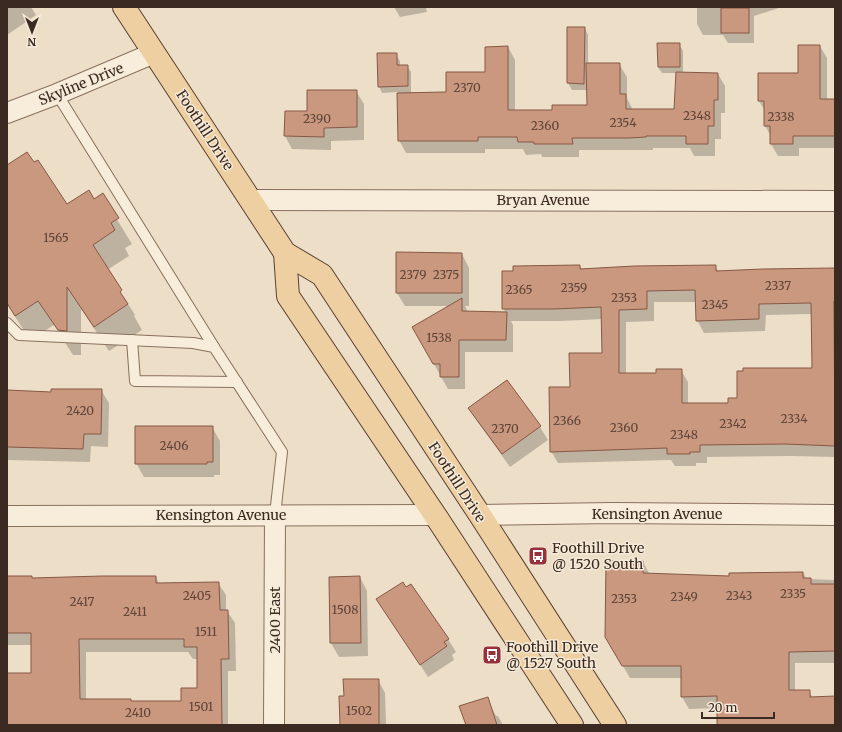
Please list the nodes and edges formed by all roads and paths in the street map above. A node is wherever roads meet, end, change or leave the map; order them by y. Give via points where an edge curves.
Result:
1 (124, 7) edge
2 (154, 53) junction
3 (57, 94) junction
4 (7, 113) edge
5 (251, 200) junction
6 (835, 201) edge
7 (285, 253) junction
8 (7, 323) edge
9 (132, 340) junction
10 (214, 347) junction
11 (237, 382) junction
12 (275, 515) junction
13 (434, 515) junction
14 (480, 515) junction
15 (835, 515) edge
16 (7, 516) edge
17 (274, 725) edge
18 (572, 725) edge
19 (615, 725) edge

1 - 2 main road, Foothill Drive
2 - 3 street, Skyline Drive
2 - 5 main road, Foothill Drive
3 - 4 street, Skyline Drive
3 - 10 lane
5 - 6 street, Bryan Avenue
5 - 7 main road, Foothill Drive
7 - 13 main road, Foothill Drive via 288,296
7 - 14 main road, Foothill Drive via 322,275
8 - 9 lane via 19,335
9 - 10 lane via 193,343
9 - 11 lane via 135,381
10 - 11 lane
11 - 12 lane via 282,452
12 - 13 street, Kensington Avenue
12 - 16 street, Kensington Avenue
12 - 17 street, 2400 East
13 - 18 main road, Foothill Drive
14 - 15 street, Kensington Avenue
14 - 19 main road, Foothill Drive

